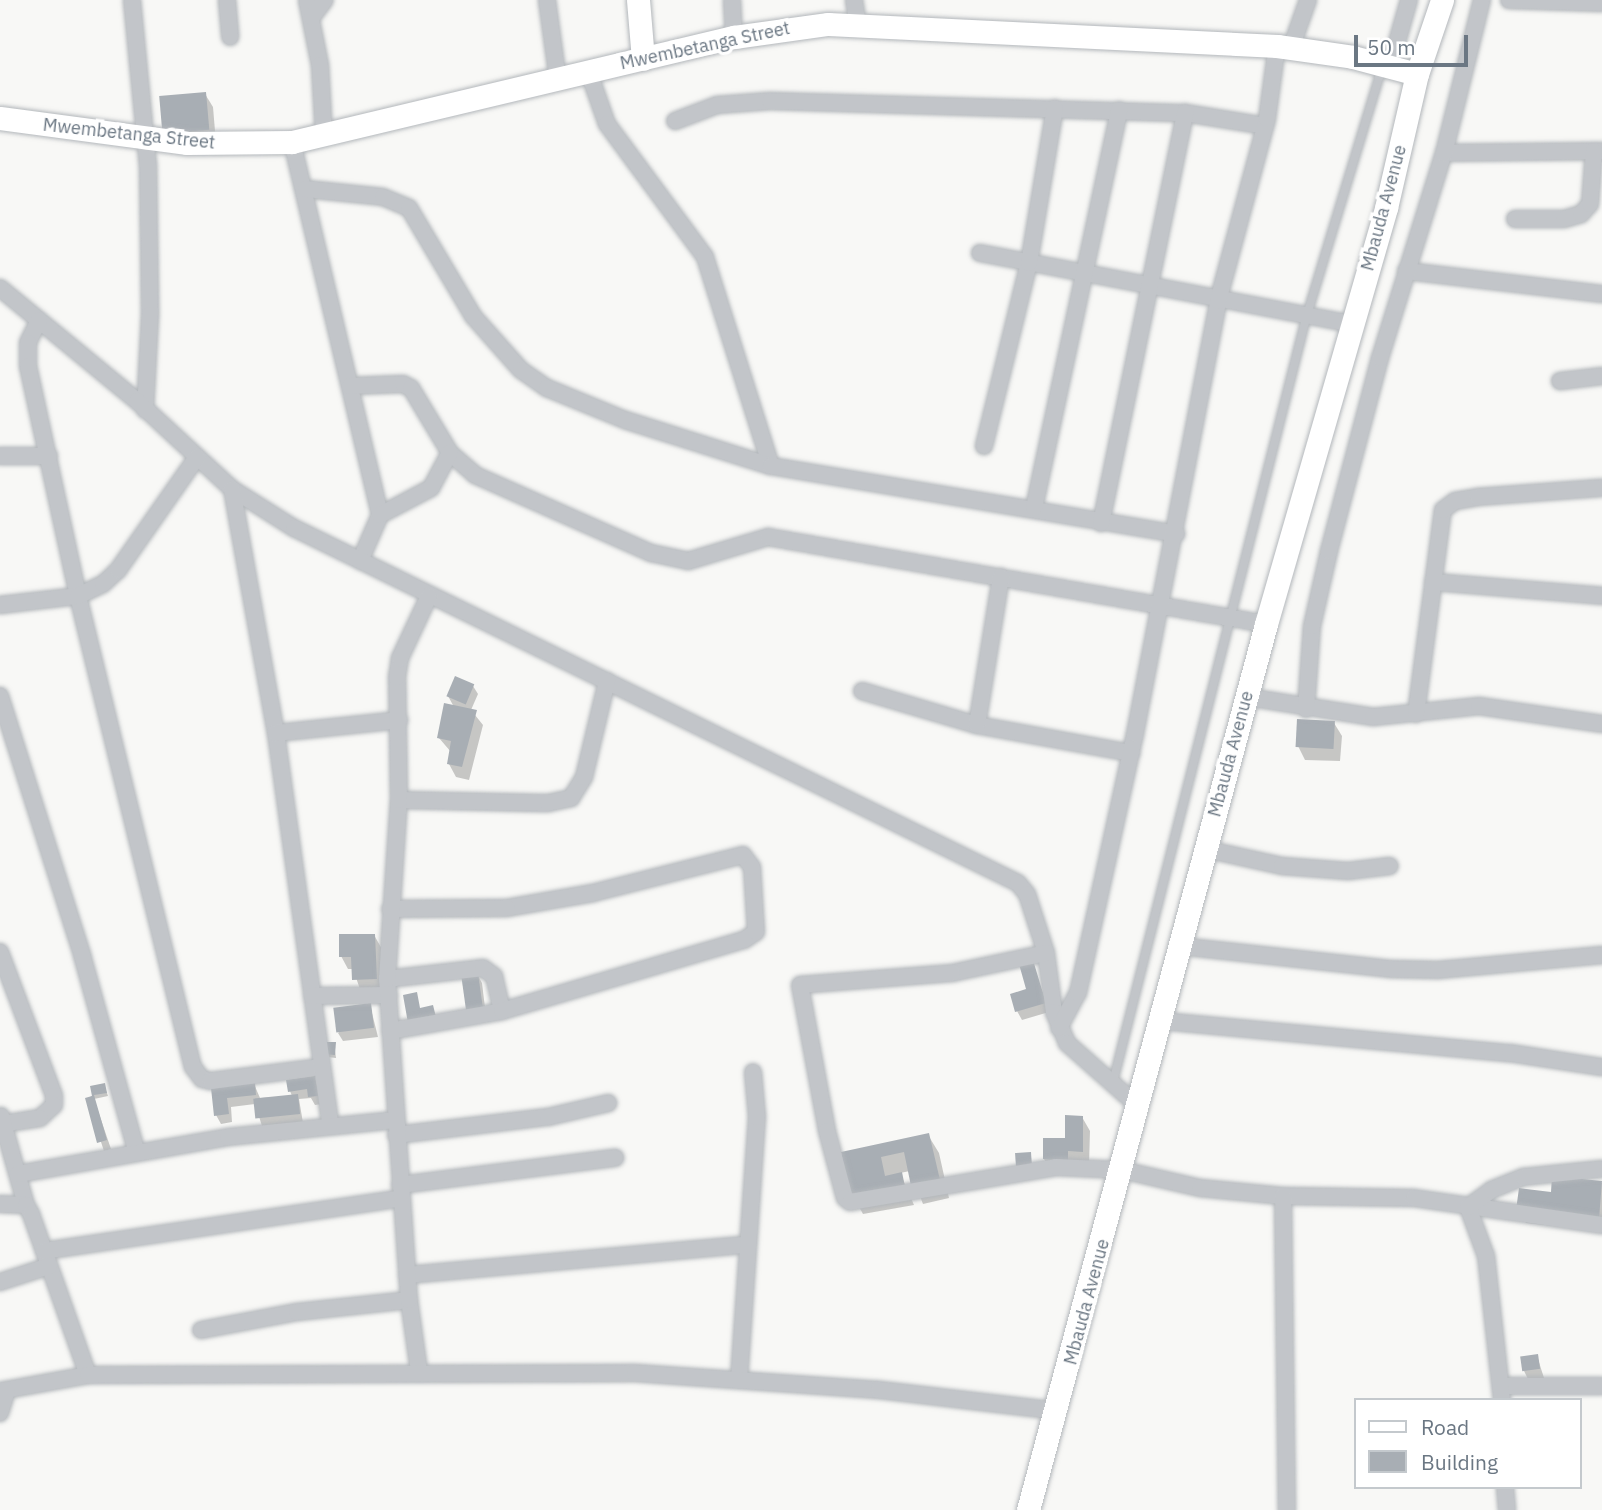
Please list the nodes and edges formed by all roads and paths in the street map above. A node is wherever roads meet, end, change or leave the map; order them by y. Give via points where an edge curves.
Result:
1 (132, 0) edge
2 (227, 0) edge
3 (307, 0) edge
4 (325, 0) edge
5 (547, 0) edge
6 (638, 0) edge
7 (732, 0) edge
8 (854, 0) edge
9 (1308, 0) edge
10 (1409, 0) edge
11 (1442, 0) edge
12 (1482, 0) edge
13 (1509, 0) edge
14 (1602, 3) edge
15 (312, 17) junction
16 (858, 25) junction
17 (230, 37) dead end
18 (734, 37) junction
19 (1284, 47) junction
20 (643, 59) junction
21 (1386, 66) junction
22 (589, 73) junction
23 (1418, 74) junction
24 (558, 80) junction
25 (1055, 108) junction
26 (1119, 110) junction
27 (1185, 113) junction
28 (0, 118) edge
29 (675, 121) dead end
30 (1265, 126) junction
31 (324, 136) junction
32 (146, 139) junction
33 (292, 142) junction
34 (1598, 151) edge
35 (1444, 153) junction
36 (306, 189) junction
37 (1515, 219) dead end
38 (980, 253) dead end
39 (1029, 263) junction
40 (1406, 271) junction
41 (1082, 273) junction
42 (1150, 287) junction
43 (0, 288) edge
44 (1602, 294) edge
45 (1218, 301) junction
46 (1306, 318) junction
47 (39, 320) junction
48 (1352, 324) junction
49 (1602, 376) edge
50 (1560, 381) dead end
51 (350, 386) junction
52 (145, 410) junction
53 (984, 446) dead end
54 (450, 453) junction
55 (0, 456) edge
56 (49, 456) junction
57 (197, 457) junction
58 (771, 466) junction
59 (1602, 488) edge
60 (232, 489) junction
61 (1034, 508) junction
62 (380, 515) junction
63 (1101, 523) junction
64 (1176, 534) junction
65 (360, 561) junction
66 (1001, 577) junction
67 (1433, 582) junction
68 (78, 596) junction
69 (429, 596) junction
70 (1602, 596) edge
71 (0, 605) edge
72 (1163, 606) junction
73 (1230, 616) junction
74 (1266, 624) junction
75 (607, 681) junction
76 (862, 691) dead end
77 (0, 696) edge
78 (1247, 697) junction
79 (1306, 709) junction
80 (1416, 713) junction
81 (398, 720) junction
82 (1602, 724) edge
83 (977, 725) junction
84 (276, 733) junction
85 (1131, 753) junction
86 (399, 800) junction
87 (1205, 849) junction
88 (1390, 866) dead end
89 (390, 909) junction
90 (1180, 946) junction
91 (0, 952) edge
92 (1046, 953) junction
93 (1602, 955) edge
94 (388, 987) junction
95 (312, 996) junction
96 (502, 1010) junction
97 (1162, 1021) junction
98 (1059, 1028) junction
99 (390, 1031) junction
100 (1602, 1067) edge
101 (321, 1068) junction
102 (753, 1072) dead end
103 (1113, 1082) junction
104 (608, 1102) dead end
105 (1139, 1107) junction
106 (2, 1119) edge
107 (330, 1124) junction
108 (396, 1128) junction
109 (136, 1150) junction
110 (615, 1158) dead end
111 (1122, 1170) junction
112 (1602, 1170) edge
113 (18, 1174) junction
114 (401, 1191) junction
115 (1283, 1195) junction
116 (0, 1204) edge
117 (26, 1205) junction
118 (1468, 1208) junction
119 (1602, 1225) edge
120 (746, 1245) junction
121 (47, 1258) junction
122 (407, 1275) junction
123 (0, 1282) edge
124 (409, 1300) junction
125 (201, 1330) dead end
126 (419, 1371) junction
127 (89, 1375) junction
128 (739, 1380) junction
129 (1602, 1386) edge
130 (3, 1391) edge
131 (1502, 1393) edge
132 (1056, 1411) junction
133 (0, 1413) edge
134 (1504, 1489) edge
135 (1028, 1510) edge
136 (1287, 1510) edge
137 (1507, 1510) edge

1 - 32 street
2 - 17 street
3 - 15 street
4 - 15 street
5 - 24 street
6 - 20 street
7 - 18 street
8 - 16 street
9 - 19 street
10 - 21 street
11 - 23 street, Mbauda Avenue
12 - 35 street
13 - 14 street
15 - 31 street
16 - 18 street, Mwembetanga Street via 780,27
16 - 19 street, Mwembetanga Street
18 - 20 street, Mwembetanga Street
19 - 21 street, Mwembetanga Street
19 - 30 street
20 - 22 street, Mwembetanga Street
21 - 23 street, Mwembetanga Street
21 - 46 lane
22 - 24 street, Mwembetanga Street
22 - 58 street via 607,124 705,257
23 - 48 street, Mbauda Avenue
24 - 31 street, Mwembetanga Street
25 - 26 street
25 - 29 street via 770,102 717,105
25 - 39 street
26 - 27 street
26 - 41 street
27 - 30 street
27 - 42 street
28 - 32 street, Mwembetanga Street
30 - 45 street
31 - 33 street, Mwembetanga Street
32 - 33 street, Mwembetanga Street
32 - 52 street via 150,315
33 - 36 street
34 - 35 street
34 - 37 street via 1590,204 1581,214 1564,219
35 - 40 street
36 - 51 street
36 - 58 street via 383,197 409,208 492,342 547,388 625,420
38 - 39 street
39 - 41 street
39 - 53 street
40 - 44 street
40 - 79 street via 1329,551 1312,626
41 - 42 street
41 - 61 street
42 - 45 street
42 - 63 street
43 - 47 street
45 - 46 street
45 - 64 street
46 - 48 street
46 - 73 lane
47 - 52 street
47 - 56 street via 27,353
48 - 74 street, Mbauda Avenue
49 - 50 street
51 - 54 street via 402,384 411,388
51 - 62 street
52 - 57 street
54 - 62 street via 431,488
54 - 66 street via 475,475 651,553 688,561 768,537
55 - 56 street
56 - 68 street
57 - 60 street
57 - 68 street via 118,570
58 - 61 street
59 - 67 street via 1455,501 1443,510
60 - 65 street via 294,528
60 - 84 street
61 - 63 street
62 - 65 street
63 - 64 street
64 - 72 street
65 - 69 street
66 - 72 street
66 - 83 street
67 - 70 street
67 - 80 street
68 - 71 street
68 - 101 street via 193,1067 202,1079 211,1081
69 - 75 street
69 - 81 street via 400,658
72 - 73 street
72 - 85 street
73 - 74 street
73 - 103 lane
74 - 78 street, Mbauda Avenue
75 - 86 street via 584,777 571,798 548,803
75 - 92 street via 1004,873 1027,894
76 - 83 street
77 - 109 street via 82,955
78 - 79 street
78 - 87 street, Mbauda Avenue
79 - 80 street via 1373,717
80 - 82 street via 1495,707
81 - 84 street
81 - 86 street
83 - 85 street
84 - 95 street
85 - 98 street via 1078,993
86 - 89 street
87 - 88 street via 1282,866 1348,871
87 - 90 street, Mbauda Avenue
89 - 94 street
89 - 96 street via 507,908 593,893 730,856 743,855 749,860 754,936
90 - 93 street via 1390,969 1438,970
90 - 97 street, Mbauda Avenue
91 - 106 street via 54,1096 54,1104 40,1118
92 - 98 street
92 - 111 street via 952,973 800,985 845,1198 859,1203 1056,1167
94 - 95 street
94 - 96 street via 483,968 494,976
94 - 99 street
95 - 101 street
96 - 99 street
97 - 100 street via 1510,1053
97 - 105 street, Mbauda Avenue
98 - 103 street via 1077,1056
99 - 108 street
101 - 107 street
102 - 120 street via 757,1117
103 - 105 street
104 - 108 street via 548,1117
105 - 111 street, Mbauda Avenue
106 - 113 street
107 - 108 street
107 - 109 street
108 - 114 street
109 - 113 street
110 - 114 street
111 - 115 street via 1200,1188
111 - 132 street, Mbauda Avenue
112 - 118 street via 1524,1177 1491,1190
113 - 117 street
114 - 121 street
114 - 122 street
115 - 118 street via 1370,1194
115 - 136 street
116 - 117 street
117 - 121 street
118 - 119 street
118 - 131 street via 1486,1256
120 - 122 street
120 - 128 street
121 - 123 street
121 - 127 street
122 - 124 street
124 - 125 street via 297,1312
124 - 126 street
126 - 127 street
126 - 128 street via 635,1373
127 - 130 street
128 - 132 street
129 - 131 street
130 - 133 street
132 - 135 street, Mbauda Avenue
134 - 137 street

